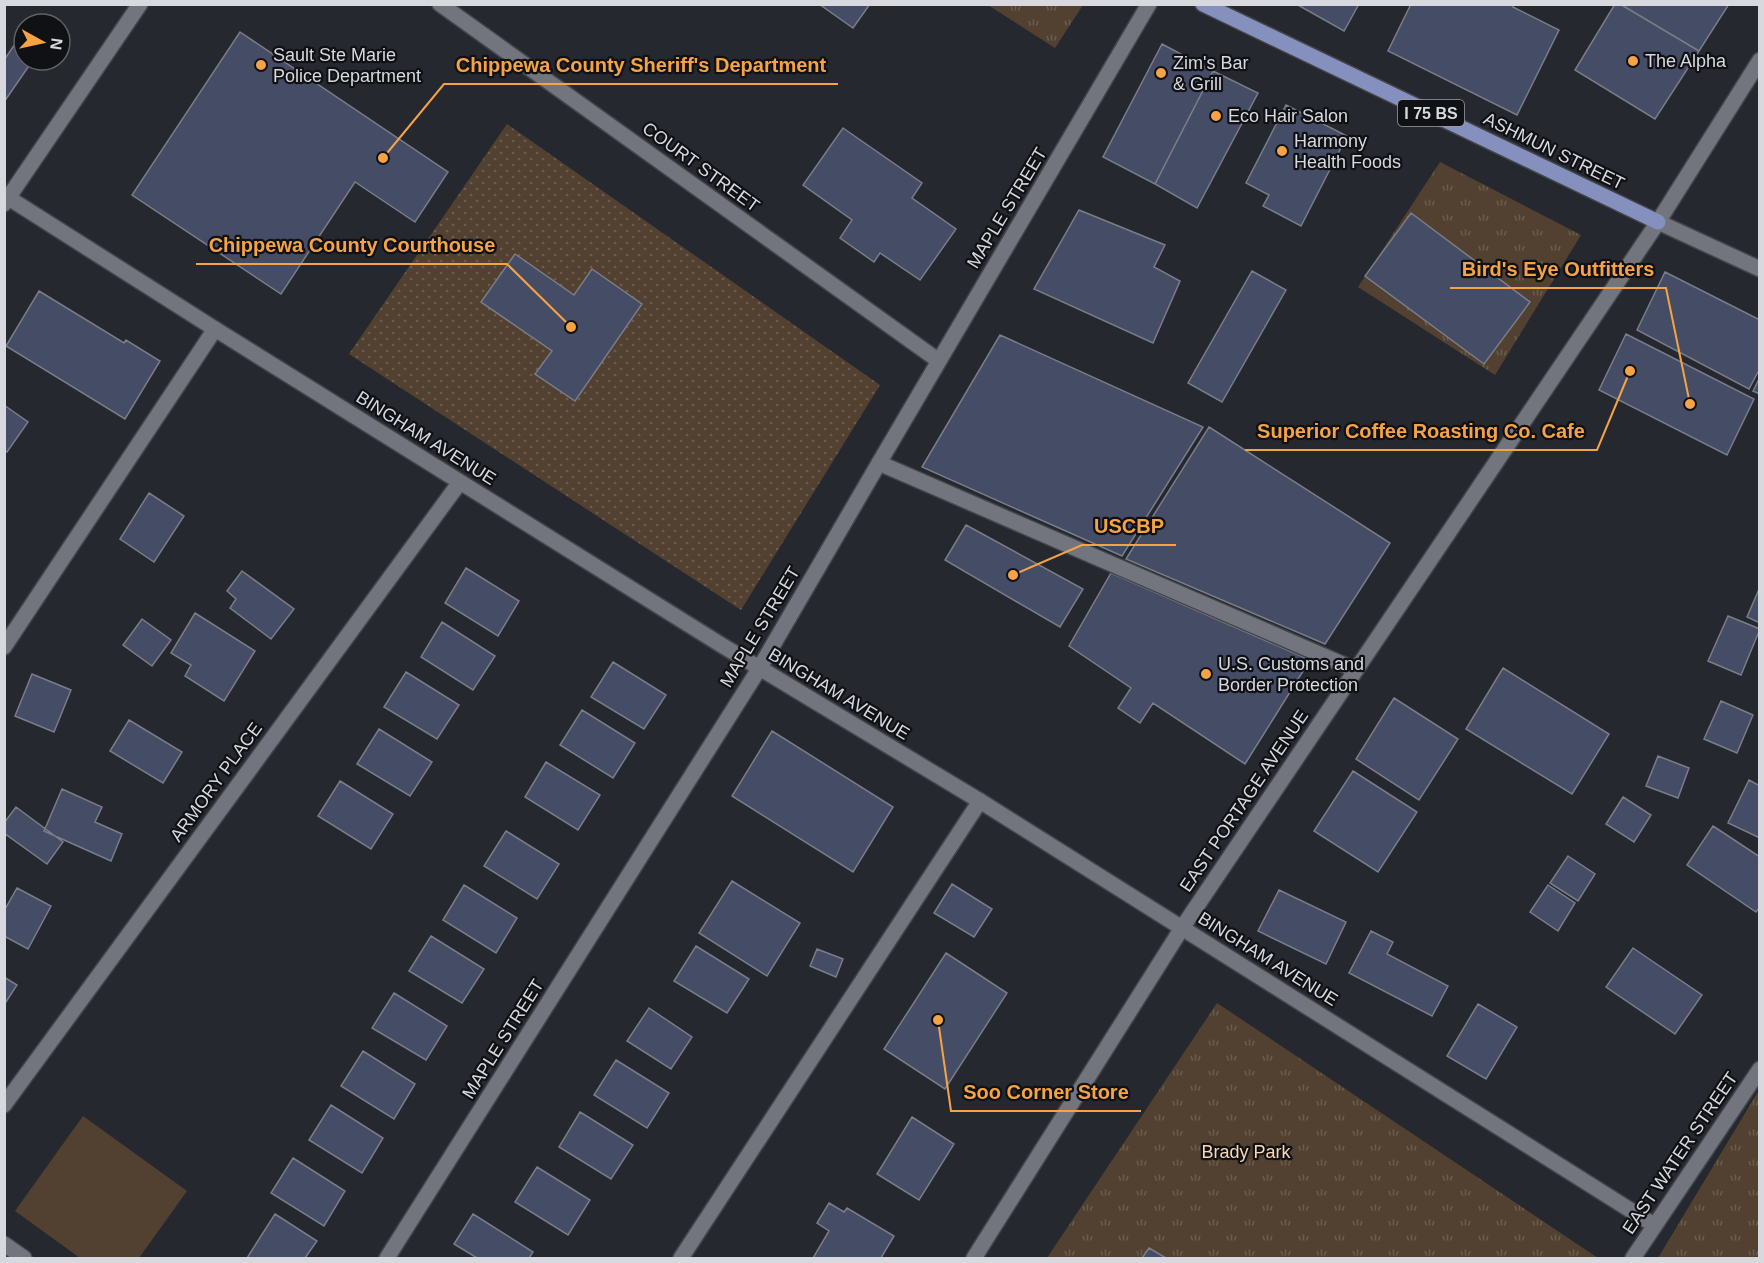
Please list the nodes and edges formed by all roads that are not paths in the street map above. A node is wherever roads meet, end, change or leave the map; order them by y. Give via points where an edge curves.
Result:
1 (140, 4) edge
2 (440, 4) edge
3 (1149, 4) edge
4 (1203, 4) edge
5 (1760, 60) edge
6 (6, 199) edge
7 (1658, 222) junction
8 (1760, 269) edge
9 (215, 329) junction
10 (939, 361) junction
11 (879, 463) junction
12 (459, 482) junction
13 (4, 647) edge
14 (759, 669) junction
15 (1356, 670) junction
16 (980, 801) junction
17 (1182, 928) junction
18 (1760, 1069) edge
19 (4, 1105) edge
20 (1654, 1226) junction
21 (4, 1244) edge
22 (24, 1258) edge
23 (388, 1258) edge
24 (681, 1258) edge
25 (974, 1258) edge
26 (1632, 1258) edge

1 - 6 street
2 - 10 street, COURT STREET
3 - 10 street, MAPLE STREET
4 - 7 main road, ASHMUN STREET / I 75 BS
5 - 7 street, EAST PORTAGE AVENUE
6 - 9 street, BINGHAM AVENUE
7 - 8 street, ASHMUN STREET
7 - 15 street, EAST PORTAGE AVENUE
9 - 12 street, BINGHAM AVENUE
9 - 13 street
10 - 11 street, MAPLE STREET
11 - 14 street, MAPLE STREET
11 - 15 street
12 - 14 street, BINGHAM AVENUE
12 - 19 street, ARMORY PLACE
14 - 16 street, BINGHAM AVENUE
14 - 23 street, MAPLE STREET
15 - 17 street, EAST PORTAGE AVENUE
16 - 17 street, BINGHAM AVENUE
16 - 24 street
17 - 20 street, BINGHAM AVENUE
17 - 25 street, EAST PORTAGE AVENUE
18 - 20 street, EAST WATER STREET
20 - 26 street, EAST WATER STREET
21 - 22 street

